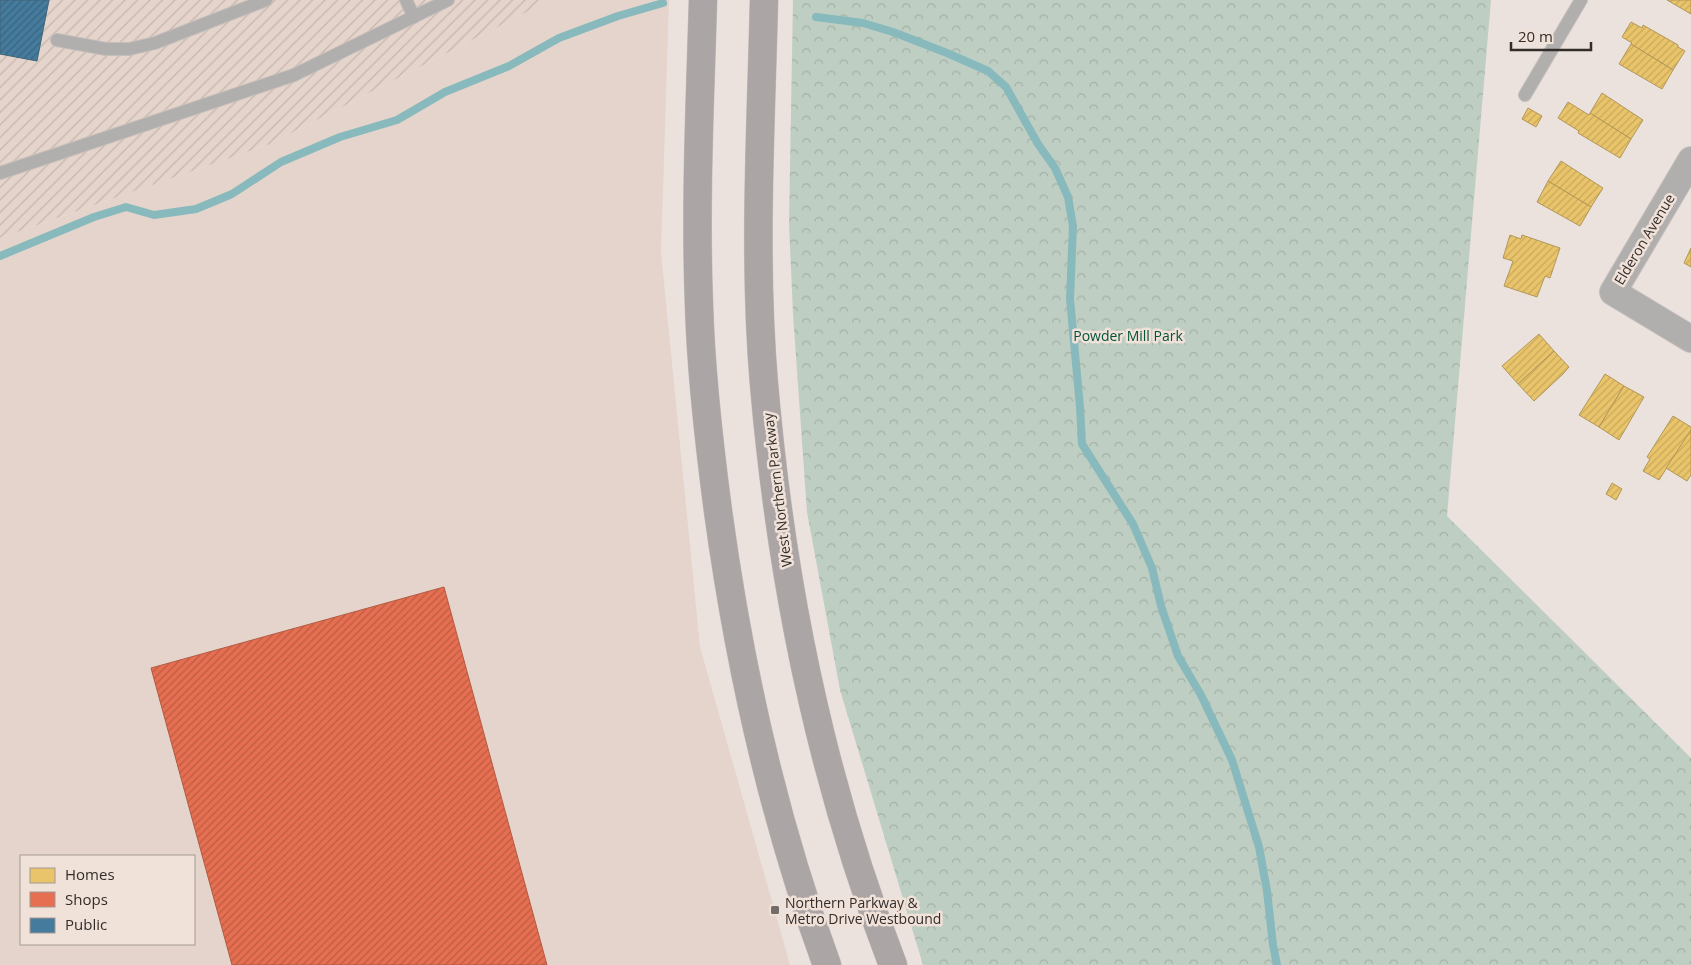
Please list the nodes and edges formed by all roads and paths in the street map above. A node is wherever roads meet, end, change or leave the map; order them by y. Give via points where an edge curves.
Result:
1 (266, 0) edge
2 (406, 0) edge
3 (448, 0) edge
4 (703, 0) edge
5 (764, 0) edge
6 (1580, 0) edge
7 (414, 17) junction
8 (57, 40) dead end
9 (1525, 95) dead end
10 (1691, 160) edge
11 (0, 173) edge
12 (1691, 339) edge
13 (827, 965) edge
14 (893, 965) edge

1 - 8 lane via 154,43 129,49 106,49
2 - 7 lane
3 - 7 lane
4 - 13 main road via 697,232 699,298 704,388 724,558 760,741 783,827
5 - 14 main road, West Northern Parkway via 760,306 764,383 783,549 818,726 874,916
6 - 9 lane
7 - 11 lane via 294,75
10 - 12 street, Elderon Avenue via 1613,292

